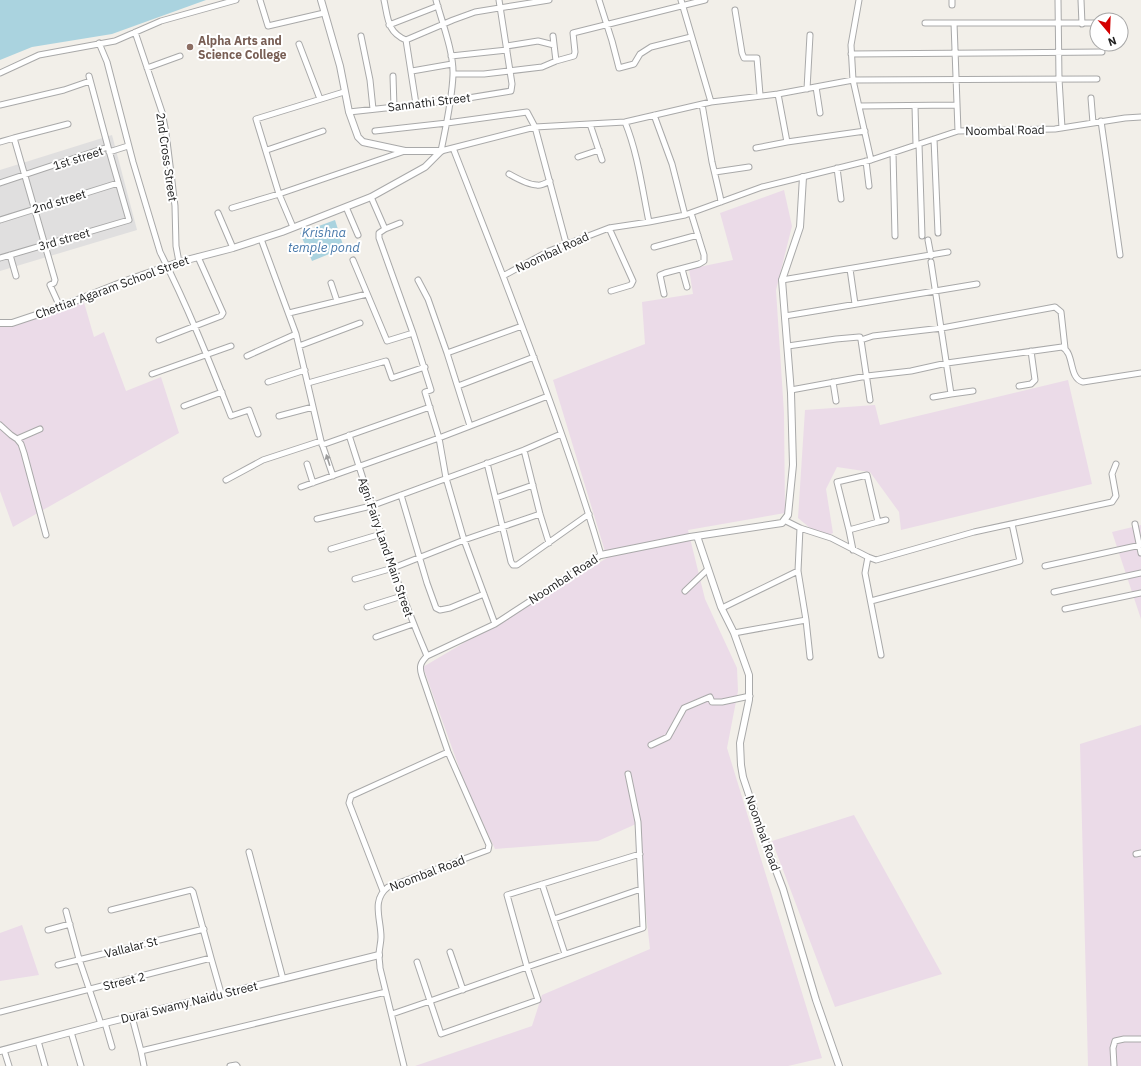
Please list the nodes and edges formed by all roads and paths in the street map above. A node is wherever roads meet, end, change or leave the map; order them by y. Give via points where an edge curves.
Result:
1 (236, 0) edge
2 (260, 0) edge
3 (321, 0) edge
4 (384, 0) edge
5 (436, 0) edge
6 (499, 0) edge
7 (549, 0) edge
8 (599, 0) edge
9 (681, 0) edge
10 (705, 0) edge
11 (859, 0) edge
12 (1058, 0) edge
13 (1081, 0) edge
14 (438, 6) junction
15 (683, 6) junction
16 (501, 8) junction
17 (735, 10) dead end
18 (324, 13) junction
19 (925, 23) dead end
20 (954, 23) junction
21 (443, 24) junction
22 (607, 24) junction
23 (1058, 24) junction
24 (1082, 24) junction
25 (1089, 24) edge
26 (389, 25) junction
27 (134, 32) junction
28 (810, 35) dead end
29 (361, 36) dead end
30 (553, 36) dead end
31 (691, 37) junction
32 (406, 40) junction
33 (100, 43) junction
34 (299, 44) dead end
35 (554, 45) junction
36 (507, 48) junction
37 (1058, 52) junction
38 (1089, 52) edge
39 (955, 53) junction
40 (851, 54) junction
41 (180, 56) dead end
42 (451, 56) junction
43 (556, 61) junction
44 (452, 64) junction
45 (147, 68) junction
46 (412, 71) dead end
47 (510, 71) junction
48 (0, 73) edge
49 (453, 74) junction
50 (393, 76) dead end
51 (955, 79) junction
52 (1059, 79) junction
53 (1097, 79) dead end
54 (853, 80) junction
55 (816, 87) junction
56 (807, 89) junction
57 (344, 92) junction
58 (778, 94) junction
59 (760, 95) junction
60 (1091, 98) dead end
61 (320, 99) junction
62 (450, 100) junction
63 (711, 102) junction
64 (416, 104) junction
65 (702, 104) junction
66 (0, 105) edge
67 (957, 105) junction
68 (859, 106) junction
69 (915, 106) junction
70 (394, 107) junction
71 (373, 109) junction
72 (349, 112) junction
73 (820, 113) dead end
74 (654, 115) junction
75 (1141, 117) edge
76 (625, 122) junction
77 (1101, 122) junction
78 (447, 123) junction
79 (1093, 123) junction
80 (68, 124) dead end
81 (590, 124) junction
82 (535, 127) junction
83 (1062, 128) junction
84 (323, 131) dead end
85 (375, 131) dead end
86 (865, 131) junction
87 (958, 131) junction
88 (14, 138) junction
89 (934, 139) junction
90 (0, 142) edge
91 (788, 142) junction
92 (917, 144) junction
93 (128, 146) junction
94 (453, 148) junction
95 (756, 148) dead end
96 (109, 150) junction
97 (267, 150) junction
98 (599, 150) junction
99 (405, 151) junction
100 (441, 151) junction
101 (893, 153) junction
102 (578, 157) dead end
103 (602, 160) dead end
104 (869, 160) junction
105 (749, 167) dead end
106 (837, 168) junction
107 (715, 172) junction
108 (509, 174) dead end
109 (23, 175) junction
110 (803, 177) junction
111 (550, 181) junction
112 (0, 183) edge
113 (118, 183) junction
114 (869, 186) dead end
115 (279, 194) junction
116 (371, 196) junction
117 (841, 199) dead end
118 (720, 202) junction
119 (346, 207) junction
120 (232, 208) dead end
121 (33, 209) junction
122 (218, 213) dead end
123 (688, 214) junction
124 (0, 220) edge
125 (128, 220) joint
126 (649, 222) junction
127 (400, 223) dead end
128 (293, 228) junction
129 (609, 228) junction
130 (385, 229) junction
131 (938, 233) dead end
132 (358, 235) dead end
133 (698, 235) junction
134 (895, 236) dead end
135 (922, 236) dead end
136 (261, 239) junction
137 (928, 240) dead end
138 (566, 243) junction
139 (44, 244) junction
140 (654, 247) dead end
141 (233, 248) junction
142 (948, 252) dead end
143 (10, 255) junction
144 (1120, 255) dead end
145 (931, 256) junction
146 (198, 257) junction
147 (0, 258) edge
148 (354, 260) dead end
149 (179, 262) junction
150 (931, 262) dead end
151 (168, 266) junction
152 (682, 269) junction
153 (850, 269) junction
154 (16, 276) dead end
155 (503, 276) junction
156 (418, 280) dead end
157 (782, 280) junction
158 (331, 283) dead end
159 (977, 284) dead end
160 (687, 287) dead end
161 (936, 290) junction
162 (611, 291) dead end
163 (367, 294) junction
164 (664, 294) dead end
165 (337, 301) junction
166 (855, 304) junction
167 (60, 307) junction
168 (289, 313) junction
169 (785, 316) junction
170 (0, 323) edge
171 (360, 323) dead end
172 (196, 326) junction
173 (522, 326) junction
174 (942, 328) junction
175 (413, 333) junction
176 (296, 334) junction
177 (159, 340) dead end
178 (861, 340) junction
179 (231, 346) dead end
180 (299, 346) junction
181 (788, 346) junction
182 (1065, 348) junction
183 (1031, 351) junction
184 (447, 353) junction
185 (207, 355) junction
186 (247, 356) dead end
187 (534, 357) junction
188 (947, 364) junction
189 (424, 367) junction
190 (305, 370) junction
191 (1141, 373) edge
192 (152, 374) dead end
193 (867, 376) junction
194 (268, 382) dead end
195 (833, 382) junction
196 (308, 383) junction
197 (458, 386) junction
198 (1019, 386) dead end
199 (791, 390) junction
200 (973, 391) dead end
201 (222, 392) junction
202 (951, 394) junction
203 (548, 396) junction
204 (933, 397) dead end
205 (870, 400) dead end
206 (836, 401) dead end
207 (184, 406) dead end
208 (313, 407) junction
209 (430, 407) junction
210 (280, 416) dead end
211 (0, 425) edge
212 (470, 426) junction
213 (40, 429) dead end
214 (258, 434) dead end
215 (561, 434) junction
216 (349, 435) junction
217 (439, 438) junction
218 (17, 439) junction
219 (322, 443) junction
220 (524, 450) junction
221 (307, 464) dead end
222 (488, 464) junction
223 (1116, 464) dead end
224 (359, 466) junction
225 (333, 476) junction
226 (446, 478) junction
227 (226, 480) dead end
228 (313, 483) junction
229 (534, 485) junction
230 (301, 487) dead end
231 (401, 495) junction
232 (496, 498) junction
233 (371, 506) junction
234 (540, 514) junction
235 (589, 514) junction
236 (317, 519) dead end
237 (784, 520) junction
238 (886, 520) dead end
239 (878, 522) junction
240 (1012, 524) junction
241 (1135, 524) dead end
242 (503, 527) junction
243 (800, 528) junction
244 (849, 530) junction
245 (381, 534) junction
246 (46, 535) dead end
247 (697, 536) junction
248 (464, 540) junction
249 (549, 543) junction
250 (1140, 546) edge
251 (331, 549) dead end
252 (853, 550) junction
253 (1141, 553) edge
254 (601, 555) junction
255 (420, 557) junction
256 (868, 557) junction
257 (1045, 566) dead end
258 (393, 568) junction
259 (708, 569) junction
260 (798, 571) junction
261 (1141, 573) edge
262 (355, 579) dead end
263 (685, 591) dead end
264 (1054, 592) dead end
265 (1141, 593) edge
266 (484, 594) junction
267 (402, 596) junction
268 (871, 601) junction
269 (368, 607) dead end
270 (722, 608) junction
271 (1065, 609) dead end
272 (806, 620) junction
273 (413, 624) junction
274 (495, 624) junction
275 (734, 633) junction
276 (376, 637) dead end
277 (882, 655) dead end
278 (427, 656) junction
279 (810, 657) dead end
280 (750, 696) junction
281 (651, 745) dead end
282 (448, 752) junction
283 (628, 774) dead end
284 (249, 852) dead end
285 (640, 854) junction
286 (542, 884) junction
287 (641, 889) junction
288 (383, 891) junction
289 (111, 910) dead end
290 (66, 911) dead end
291 (554, 920) junction
292 (70, 924) junction
293 (204, 929) junction
294 (48, 930) dead end
295 (450, 952) dead end
296 (565, 954) junction
297 (379, 955) junction
298 (211, 958) junction
299 (79, 959) junction
300 (417, 962) dead end
301 (58, 965) dead end
302 (528, 967) junction
303 (284, 979) junction
304 (90, 989) junction
305 (463, 990) junction
306 (386, 992) junction
307 (221, 993) junction
308 (430, 1001) junction
309 (0, 1012) edge
310 (392, 1014) junction
311 (132, 1017) junction
312 (103, 1023) junction
313 (71, 1032) junction
314 (1141, 1040) edge
315 (38, 1041) junction
316 (112, 1046) dead end
317 (2, 1050) edge
318 (141, 1051) junction
319 (8, 1066) edge
320 (45, 1066) edge
321 (81, 1066) edge
322 (144, 1066) edge
323 (230, 1066) edge
324 (237, 1066) edge
325 (404, 1066) edge
326 (839, 1066) edge
327 (1114, 1066) edge

1 - 27 street via 161,20
2 - 18 street via 268,26
3 - 18 street
4 - 26 street
5 - 14 street
6 - 16 street
7 - 16 street
8 - 22 street
9 - 15 street
10 - 15 street
11 - 40 street
12 - 23 street
13 - 24 street
14 - 21 street
14 - 26 street
15 - 22 street
15 - 31 street
16 - 21 street via 476,12
16 - 36 street
17 - 59 street via 744,58 757,58
18 - 57 street via 340,66
19 - 20 street
20 - 23 street
20 - 39 street
21 - 32 street
21 - 42 street
22 - 31 street via 618,68 634,64 640,54 651,47
22 - 43 street via 573,33 575,54
23 - 24 street
23 - 37 street
24 - 25 street
26 - 32 street via 396,34
27 - 33 street via 115,41
27 - 45 street, 2nd Cross Street
28 - 56 street
29 - 71 street
30 - 35 street
31 - 63 street
32 - 64 street
33 - 48 street via 39,55
33 - 93 street via 114,86
34 - 61 street
35 - 36 street via 538,41
35 - 43 street
36 - 42 street
36 - 47 street
37 - 38 street
37 - 39 street
37 - 52 street
39 - 40 street
39 - 51 street
40 - 54 street
41 - 45 street
42 - 44 street
43 - 47 street via 542,67
44 - 46 street
44 - 49 street
45 - 149 street, 2nd Cross Street via 162,112 166,133
47 - 49 street
47 - 62 street, Sannathi Street via 512,88 508,92
49 - 62 street
50 - 70 street
51 - 52 street
51 - 54 street
51 - 67 street
52 - 53 street
52 - 83 street
54 - 55 street
54 - 68 street
55 - 56 street
55 - 73 street
56 - 58 street
57 - 61 street
57 - 72 street
58 - 59 street
58 - 91 street
59 - 63 street
60 - 79 street
61 - 97 street via 256,119
62 - 64 street, Sannathi Street
62 - 78 street
63 - 65 street
64 - 70 street, Sannathi Street
65 - 74 street
65 - 107 street
66 - 96 street via 64,90 90,78
67 - 69 street
67 - 87 street
68 - 69 street
68 - 86 street
69 - 92 street
70 - 71 street, Sannathi Street
71 - 72 street, Sannathi Street
72 - 99 street via 358,137 363,142
74 - 76 street
74 - 123 street
75 - 77 street, Noombal Road
76 - 81 street
76 - 126 street via 637,160
77 - 79 street, Noombal Road
77 - 144 street
78 - 82 street via 524,112 529,114
78 - 85 street
78 - 100 street
79 - 83 street, Noombal Road
80 - 88 street
81 - 82 street
81 - 98 street
82 - 94 street
82 - 111 street
83 - 87 street, Noombal Road
84 - 97 street
86 - 91 street
86 - 104 street
87 - 89 street, Noombal Road
88 - 90 street
88 - 109 street
89 - 92 street, Noombal Road
89 - 131 street
91 - 95 street
92 - 101 street, Noombal Road
92 - 135 street
93 - 96 street
93 - 151 street via 160,252
94 - 100 street
94 - 155 street
96 - 109 street, 1st street
96 - 113 street, 1st street
97 - 115 street
98 - 102 street
98 - 103 street
99 - 100 street
99 - 115 street
100 - 116 street, Chettiar Agaram School Street via 425,167
101 - 104 street, Noombal Road
101 - 134 street
104 - 106 street, Noombal Road
104 - 114 street
105 - 107 street
106 - 110 street, Noombal Road
106 - 117 street
107 - 118 street
108 - 111 street via 536,185
109 - 112 street, 1st street
109 - 121 street
110 - 118 street, Noombal Road via 762,187
110 - 157 street via 800,227
111 - 138 street
113 - 121 street, 2nd street
113 - 125 street, 1st street
115 - 120 street
115 - 128 street
116 - 119 street, Chettiar Agaram School Street
116 - 130 street
118 - 123 street, Noombal Road
119 - 128 street, Chettiar Agaram School Street
119 - 132 street
121 - 124 street, 2nd street
121 - 139 street
122 - 141 street
123 - 126 street, Noombal Road
123 - 133 street
125 - 139 street, 3rd street
126 - 129 street, Noombal Road
127 - 130 street
128 - 136 street, Chettiar Agaram School Street
129 - 138 street, Noombal Road
129 - 162 street via 633,281 631,285
130 - 175 street via 379,233 379,238
133 - 140 street
133 - 152 street via 704,261
136 - 141 street, Chettiar Agaram School Street
136 - 168 street
137 - 145 street
138 - 155 street, Noombal Road
139 - 143 street, 3rd street
139 - 167 street via 55,280 50,285
141 - 146 street, Chettiar Agaram School Street
142 - 145 street
143 - 147 street, 3rd street
143 - 154 street
145 - 153 street
146 - 149 street, Chettiar Agaram School Street
146 - 172 street via 223,313
148 - 163 street
149 - 151 street, Chettiar Agaram School Street
150 - 161 street
151 - 167 street, Chettiar Agaram School Street
151 - 172 street
152 - 160 street
152 - 164 street via 660,275
153 - 157 street
153 - 166 street
155 - 173 street, Noombal Road
156 - 184 street via 428,299
157 - 169 street
158 - 165 street
159 - 161 street
161 - 166 street
161 - 174 street
163 - 165 street
163 - 175 street via 387,341
165 - 168 street
166 - 169 street
167 - 170 street, Chettiar Agaram School Street via 12,323
168 - 176 street
169 - 181 street
171 - 180 street
172 - 177 street
172 - 185 street
173 - 184 street
173 - 187 street, Noombal Road
174 - 178 street via 879,335
174 - 182 street via 1056,307 1061,312
174 - 188 street
175 - 189 street
176 - 180 street
176 - 186 street
178 - 181 street via 860,337 836,338
178 - 193 street
179 - 185 street
180 - 190 street
181 - 199 street
182 - 183 street
182 - 191 street via 1076,377 1083,382
183 - 188 street
183 - 198 street via 1035,380 1031,384
184 - 197 street
185 - 192 street
185 - 201 street
187 - 197 street
187 - 203 street, Noombal Road
188 - 193 street
188 - 202 street
189 - 196 street via 392,378 386,361
189 - 209 street via 431,390 425,392
190 - 194 street
190 - 196 street
193 - 195 street
193 - 205 street
195 - 199 street
195 - 206 street
196 - 208 street
197 - 212 street
199 - 237 street via 793,465 788,516
200 - 202 street
201 - 207 street
201 - 214 street via 231,416 249,410
202 - 204 street
203 - 212 street
203 - 215 street, Noombal Road
208 - 210 street
208 - 219 street
209 - 216 street
209 - 217 street
211 - 218 street
212 - 217 street
213 - 218 street
215 - 220 street
215 - 235 street, Noombal Road
216 - 219 street
216 - 224 street, Agni Fairy Land Main Street
217 - 224 street
217 - 226 street
218 - 246 street via 24,453
225 -> 219 street
219 - 227 street via 263,460
220 - 222 street
220 - 229 street
221 - 228 street
222 - 226 street
222 - 232 street
223 - 240 street via 1112,474 1116,496 1112,502
224 - 225 street
224 - 233 street, Agni Fairy Land Main Street
225 - 228 street
226 - 231 street
226 - 248 street
228 - 230 street
229 - 232 street
229 - 234 street
231 - 233 street
231 - 255 street
232 - 242 street
233 - 236 street
233 - 245 street, Agni Fairy Land Main Street
234 - 242 street
234 - 249 street
235 - 249 street
235 - 254 street, Noombal Road
237 - 243 street
237 - 247 street via 782,523
238 - 239 street
239 - 244 street
239 - 244 street via 867,475 837,482
240 - 256 street via 966,534 876,560
240 - 268 street via 1020,561
241 - 250 street
242 - 248 street
242 - 249 street via 513,565 517,565
243 - 252 street via 831,538
243 - 260 street
244 - 252 street
245 - 251 street
245 - 258 street, Agni Fairy Land Main Street
247 - 254 street
247 - 259 street, Noombal Road
248 - 255 street
248 - 266 street
250 - 253 street
250 - 257 street
252 - 256 street
254 - 274 street, Noombal Road
255 - 258 street
255 - 266 street via 436,608 450,608
256 - 268 street via 865,573
258 - 262 street
258 - 267 street, Agni Fairy Land Main Street
259 - 263 street
259 - 270 street, Noombal Road
260 - 270 street
260 - 272 street
261 - 264 street
265 - 271 street
266 - 274 street
267 - 269 street
267 - 273 street, Agni Fairy Land Main Street
268 - 277 street
270 - 275 street, Noombal Road
272 - 275 street
272 - 279 street
273 - 276 street
273 - 278 street, Agni Fairy Land Main Street
274 - 278 street, Noombal Road
275 - 280 street, Noombal Road via 748,672
278 - 282 street, Noombal Road via 420,667
280 - 281 street via 722,702 712,702 710,697 684,708 668,737
280 - 326 street, Noombal Road via 740,741 743,775 783,889 816,1000
282 - 288 street via 351,796 349,803
282 - 288 street, Noombal Road via 490,845 488,850
283 - 285 street via 638,822
284 - 303 street
285 - 286 street
285 - 287 street
286 - 291 street
286 - 302 street via 507,895
287 - 291 street
287 - 296 street via 643,928
288 - 297 street, Noombal Road via 378,906 382,937
289 - 293 street via 191,890
290 - 292 street
291 - 296 street
292 - 294 street
292 - 299 street
293 - 298 street
293 - 299 street, Vallalar St
295 - 305 street
296 - 302 street
297 - 303 street, Durai Swamy Naidu Street
297 - 306 street, Noombal Road
298 - 304 street, Street 2
298 - 307 street
299 - 301 street, Vallalar St
299 - 304 street
300 - 308 street
302 - 305 street
302 - 308 street via 538,1000 440,1034
303 - 307 street, Durai Swamy Naidu Street
304 - 309 street, Street 2
304 - 312 street
305 - 308 street
306 - 310 street, Noombal Road
306 - 318 street
307 - 311 street, Durai Swamy Naidu Street
308 - 310 street
310 - 325 street, Noombal Road
311 - 312 street, Durai Swamy Naidu Street
311 - 318 street
312 - 313 street, Durai Swamy Naidu Street
312 - 316 street
313 - 315 street, Durai Swamy Naidu Street
313 - 321 street
314 - 327 street via 1115,1041
315 - 317 street, Durai Swamy Naidu Street
315 - 320 street
317 - 319 street
318 - 322 street
323 - 324 street

